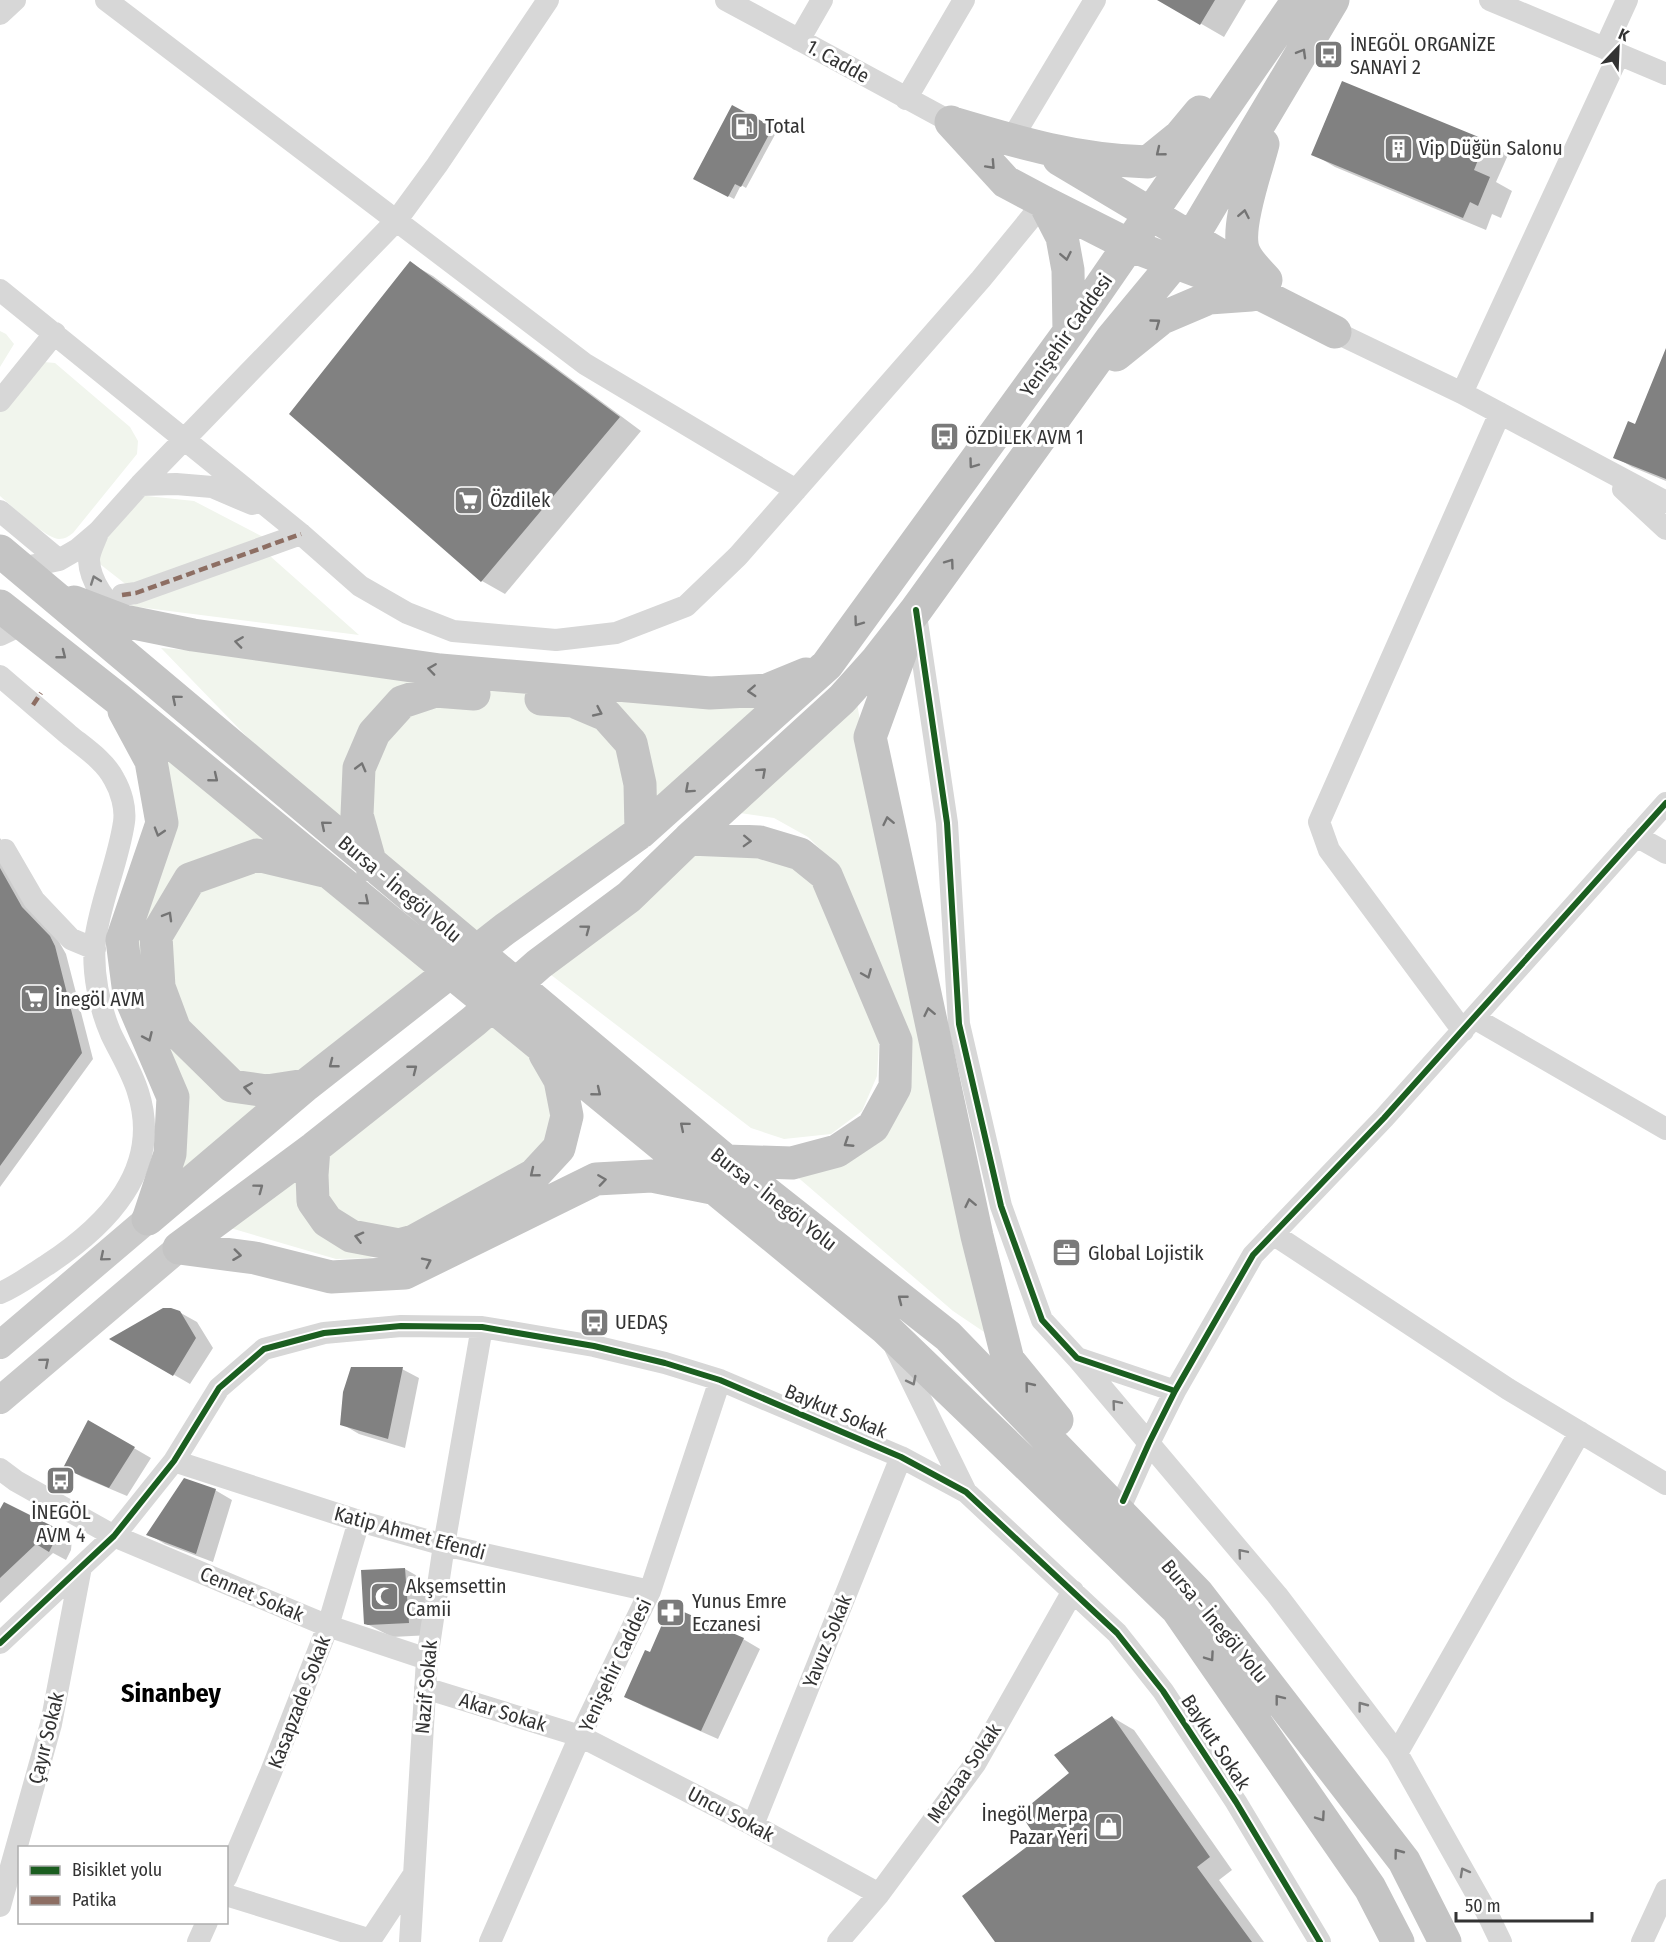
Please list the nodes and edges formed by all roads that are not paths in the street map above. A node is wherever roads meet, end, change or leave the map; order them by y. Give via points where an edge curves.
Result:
1 (15, 0) edge
2 (106, 0) edge
3 (548, 0) edge
4 (726, 0) edge
5 (822, 0) edge
6 (964, 0) edge
7 (1095, 0) edge
8 (1298, 0) edge
9 (1333, 0) edge
10 (1490, 0) edge
11 (1627, 0) edge
12 (0, 14) edge
13 (799, 40) junction
14 (1612, 51) junction
15 (1666, 74) edge
16 (906, 99) junction
17 (1272, 104) junction
18 (951, 122) junction
19 (1011, 140) junction
20 (1042, 149) junction
21 (1044, 202) junction
22 (1150, 214) junction
23 (396, 221) junction
24 (1129, 244) junction
25 (1183, 251) junction
26 (1265, 289) junction
27 (0, 290) edge
28 (1069, 332) junction
29 (1335, 332) joint
30 (55, 333) junction
31 (1462, 393) junction
32 (0, 401) edge
33 (1500, 413) junction
34 (1053, 420) junction
35 (184, 440) junction
36 (1598, 466) junction
37 (140, 485) junction
38 (796, 490) junction
39 (1666, 502) edge
40 (0, 511) edge
41 (273, 512) junction
42 (1666, 529) edge
43 (98, 532) junction
44 (301, 534) junction
45 (10, 560) edge
46 (59, 560) junction
47 (54, 595) junction
48 (123, 608) junction
49 (916, 610) junction
50 (8, 621) edge
51 (827, 665) junction
52 (0, 676) edge
53 (118, 699) junction
54 (1666, 803) edge
55 (641, 832) junction
56 (1636, 836) junction
57 (689, 839) junction
58 (5, 850) dead end
59 (1666, 853) edge
60 (371, 865) junction
61 (331, 873) junction
62 (95, 949) junction
63 (1468, 1024) junction
64 (541, 1047) junction
65 (306, 1085) junction
66 (1666, 1129) edge
67 (314, 1148) junction
68 (721, 1175) junction
69 (148, 1219) junction
70 (1273, 1234) junction
71 (179, 1248) junction
72 (0, 1293) edge
73 (482, 1327) junction
74 (886, 1329) junction
75 (6, 1335) edge
76 (1077, 1358) junction
77 (720, 1380) junction
78 (1174, 1392) junction
79 (0, 1400) edge
80 (1580, 1432) junction
81 (1149, 1443) junction
82 (901, 1458) junction
83 (174, 1461) junction
84 (0, 1469) edge
85 (1666, 1484) edge
86 (966, 1492) junction
87 (1123, 1502) junction
88 (358, 1521) junction
89 (114, 1536) junction
90 (444, 1545) junction
91 (81, 1568) junction
92 (650, 1591) junction
93 (1073, 1591) junction
94 (1198, 1594) junction
95 (328, 1626) junction
96 (0, 1643) edge
97 (427, 1659) junction
98 (425, 1688) junction
99 (580, 1736) junction
100 (1397, 1753) junction
101 (753, 1825) junction
102 (21, 1846) edge
103 (15, 1870) edge
104 (228, 1873) edge
105 (413, 1875) junction
106 (1666, 1890) edge
107 (879, 1894) junction
108 (228, 1896) edge
109 (0, 1906) edge
110 (207, 1924) edge
111 (847, 1939) edge
112 (370, 1941) edge
113 (198, 1942) edge
114 (410, 1942) edge
115 (490, 1942) edge
116 (1320, 1942) edge
117 (1398, 1942) edge
118 (1445, 1942) edge
119 (1501, 1942) edge
120 (1642, 1942) edge

1 - 12 street
2 - 23 street
3 - 23 street
4 - 13 street, 1. Cadde
5 - 13 street
6 - 16 street
7 - 19 street
8 -> 20 highway via 1180,136 1148,162 1110,161
8 - 22 highway, Yenişehir Caddesi
17 -> 9 highway, Yenişehir Caddesi
10 - 14 street
11 - 14 street
13 - 16 street, 1. Cadde
14 - 15 street
14 - 31 street
16 - 18 street, 1. Cadde
17 - 25 highway, Yenişehir Caddesi
26 -> 17 highway via 1244,253 1242,225
18 - 19 highway
18 -> 21 highway via 1006,182
19 - 20 highway
20 - 22 highway
21 - 24 highway
21 -> 28 highway via 1062,237 1068,270
21 - 38 street
22 - 24 highway, Yenişehir Caddesi
22 - 25 highway
23 - 35 street
23 - 38 street via 585,364
24 - 25 highway
24 - 28 highway, Yenişehir Caddesi
25 - 26 highway
25 - 34 highway, Yenişehir Caddesi via 1112,338
26 - 29 highway
34 -> 26 highway via 1117,354 1162,318 1209,298
27 - 30 street
28 -> 51 highway, Yenişehir Caddesi
29 - 31 street
30 - 32 street
30 - 35 street
31 - 33 street
33 - 36 street
33 - 63 street via 1319,822 1329,850
49 -> 34 highway, Yenişehir Caddesi
35 - 37 street
35 - 41 street
36 - 39 street
36 - 42 street
37 - 41 street via 212,488
37 - 43 street
38 - 44 street via 738,556 686,606 616,633 556,640 453,631 407,613 360,586
40 - 46 street
41 - 44 street
43 - 46 street
48 -> 43 street via 101,594 93,576 89,559
44 - 48 street via 136,593
45 - 46 street
45 - 47 highway, Bursa - İnegöl Yolu
47 - 48 highway
60 -> 47 highway, Bursa - İnegöl Yolu
51 -> 48 highway via 767,690 700,692 440,670 193,635
57 -> 49 highway via 842,699
49 - 76 street via 946,823 959,1024 1001,1206 1042,1320
87 -> 49 highway via 1008,1360 977,1236 870,737
50 -> 53 highway, Bursa - İnegöl Yolu
51 -> 55 highway, Yenişehir Caddesi
52 - 62 street via 37,699 106,766 120,792 124,821
53 -> 61 highway, Bursa - İnegöl Yolu
53 -> 69 highway via 150,761 162,823 122,940 129,994 173,1097 170,1154
54 - 56 street
60 -> 55 highway via 357,815 359,768 374,733 402,702 435,691 573,701 606,715 631,743 640,784
55 -> 65 highway, Yenişehir Caddesi via 505,929
56 - 59 street
56 - 63 street
67 -> 57 highway via 539,964 629,897
57 -> 68 highway via 760,842 800,854 826,875 896,1041 895,1087 873,1127 837,1151
58 - 62 street via 34,900 70,939
68 -> 60 highway, Bursa - İnegöl Yolu
61 -> 64 highway, Bursa - İnegöl Yolu
65 -> 61 highway via 267,1091 232,1086 175,1030 159,987 156,936 190,879 258,855
62 - 72 street via 101,1003 142,1105 144,1137 139,1164 123,1195 86,1237
63 - 66 street
63 - 70 street
64 -> 67 highway via 560,1080 567,1116 559,1148 534,1175 414,1241 399,1245 351,1236 327,1221 313,1200
64 -> 68 highway, Bursa - İnegöl Yolu
65 - 69 highway, Yenişehir Caddesi
71 -> 67 highway
71 -> 68 highway via 255,1257 331,1277 405,1273 596,1179
68 - 74 highway, Bursa - İnegöl Yolu
94 -> 68 highway, Bursa - İnegöl Yolu via 948,1336
69 -> 75 main road
70 - 78 street via 1253,1255
70 - 80 street
79 -> 71 main road
73 - 77 street, Baykut Sokak via 594,1346
73 - 83 street, Baykut Sokak via 401,1326 324,1333 264,1349 219,1388
73 - 90 street, Nazif Sokak
74 -> 86 street
74 -> 117 highway, Bursa - İnegöl Yolu via 1177,1609 1370,1888
76 - 78 street
81 -> 76 street
77 - 82 street, Baykut Sokak
77 - 92 street, Yenişehir Caddesi
78 - 81 street
80 - 85 street
80 - 100 street
81 - 87 street
100 -> 81 street via 1277,1594
82 - 86 street, Baykut Sokak
82 - 101 street, Yavuz Sokak
83 - 88 street, Katip Ahmet Efendi
83 - 89 street, Baykut Sokak
84 - 89 street, Cennet Sokak
86 - 93 street, Baykut Sokak
87 - 94 highway
88 - 90 street, Katip Ahmet Efendi
88 - 95 street, Kasapzade Sokak
89 - 91 street, Baykut Sokak
89 - 95 street, Cennet Sokak
90 - 92 street, Katip Ahmet Efendi
90 - 97 street, Nazif Sokak
91 - 96 street, Baykut Sokak
91 - 102 street, Çayır Sokak via 51,1724
92 - 99 street, Yenişehir Caddesi
93 - 107 street, Mezbaa Sokak via 975,1764
93 - 116 street, Baykut Sokak via 1118,1633 1163,1691 1236,1802
118 -> 94 highway, Bursa - İnegöl Yolu via 1404,1861
95 - 97 street, Cennet Sokak
95 - 104 street, Kasapzade Sokak
97 - 98 street, Nazif Sokak
98 - 99 street, Akar Sokak
98 - 105 street, Nazif Sokak
99 - 101 street, Uncu Sokak
99 - 115 street, Yenişehir Caddesi
119 -> 100 street
101 - 107 street, Uncu Sokak
103 - 109 street, Çayır Sokak
105 - 112 street
105 - 114 street, Nazif Sokak
106 - 120 street
107 - 111 street, Mezbaa Sokak
108 - 112 street
110 - 113 street

